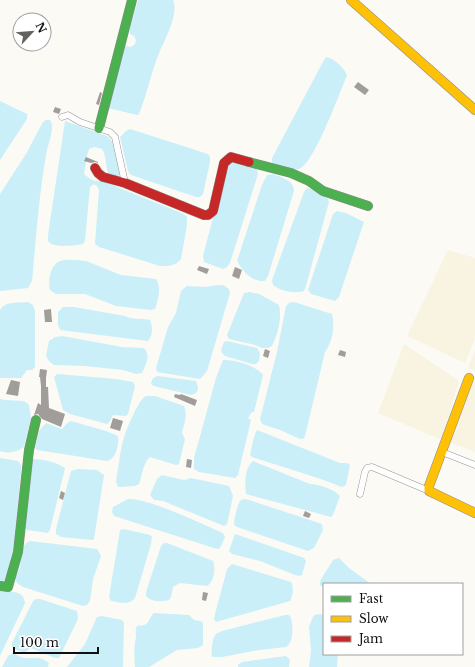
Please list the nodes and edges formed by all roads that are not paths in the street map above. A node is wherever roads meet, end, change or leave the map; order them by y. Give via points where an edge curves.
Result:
1 (132, 0) edge
2 (351, 0) edge
3 (475, 110) edge
4 (62, 117) dead end
5 (99, 128) junction
6 (95, 168) dead end
7 (126, 183) junction
8 (368, 206) dead end
9 (469, 378) dead end
10 (36, 420) dead end
11 (442, 452) junction
12 (475, 465) edge
13 (429, 492) junction
14 (360, 494) dead end
15 (475, 513) edge
16 (0, 586) edge

1 - 5 street
2 - 3 street
4 - 5 street via 68,115
5 - 7 street via 115,137
6 - 7 street via 103,177
7 - 8 street via 208,215 213,211 224,163 231,157 291,173 323,191
9 - 11 street
10 - 16 street via 29,450 18,552 8,586
11 - 12 street
11 - 13 street
13 - 14 street via 372,467 364,472
13 - 15 street

